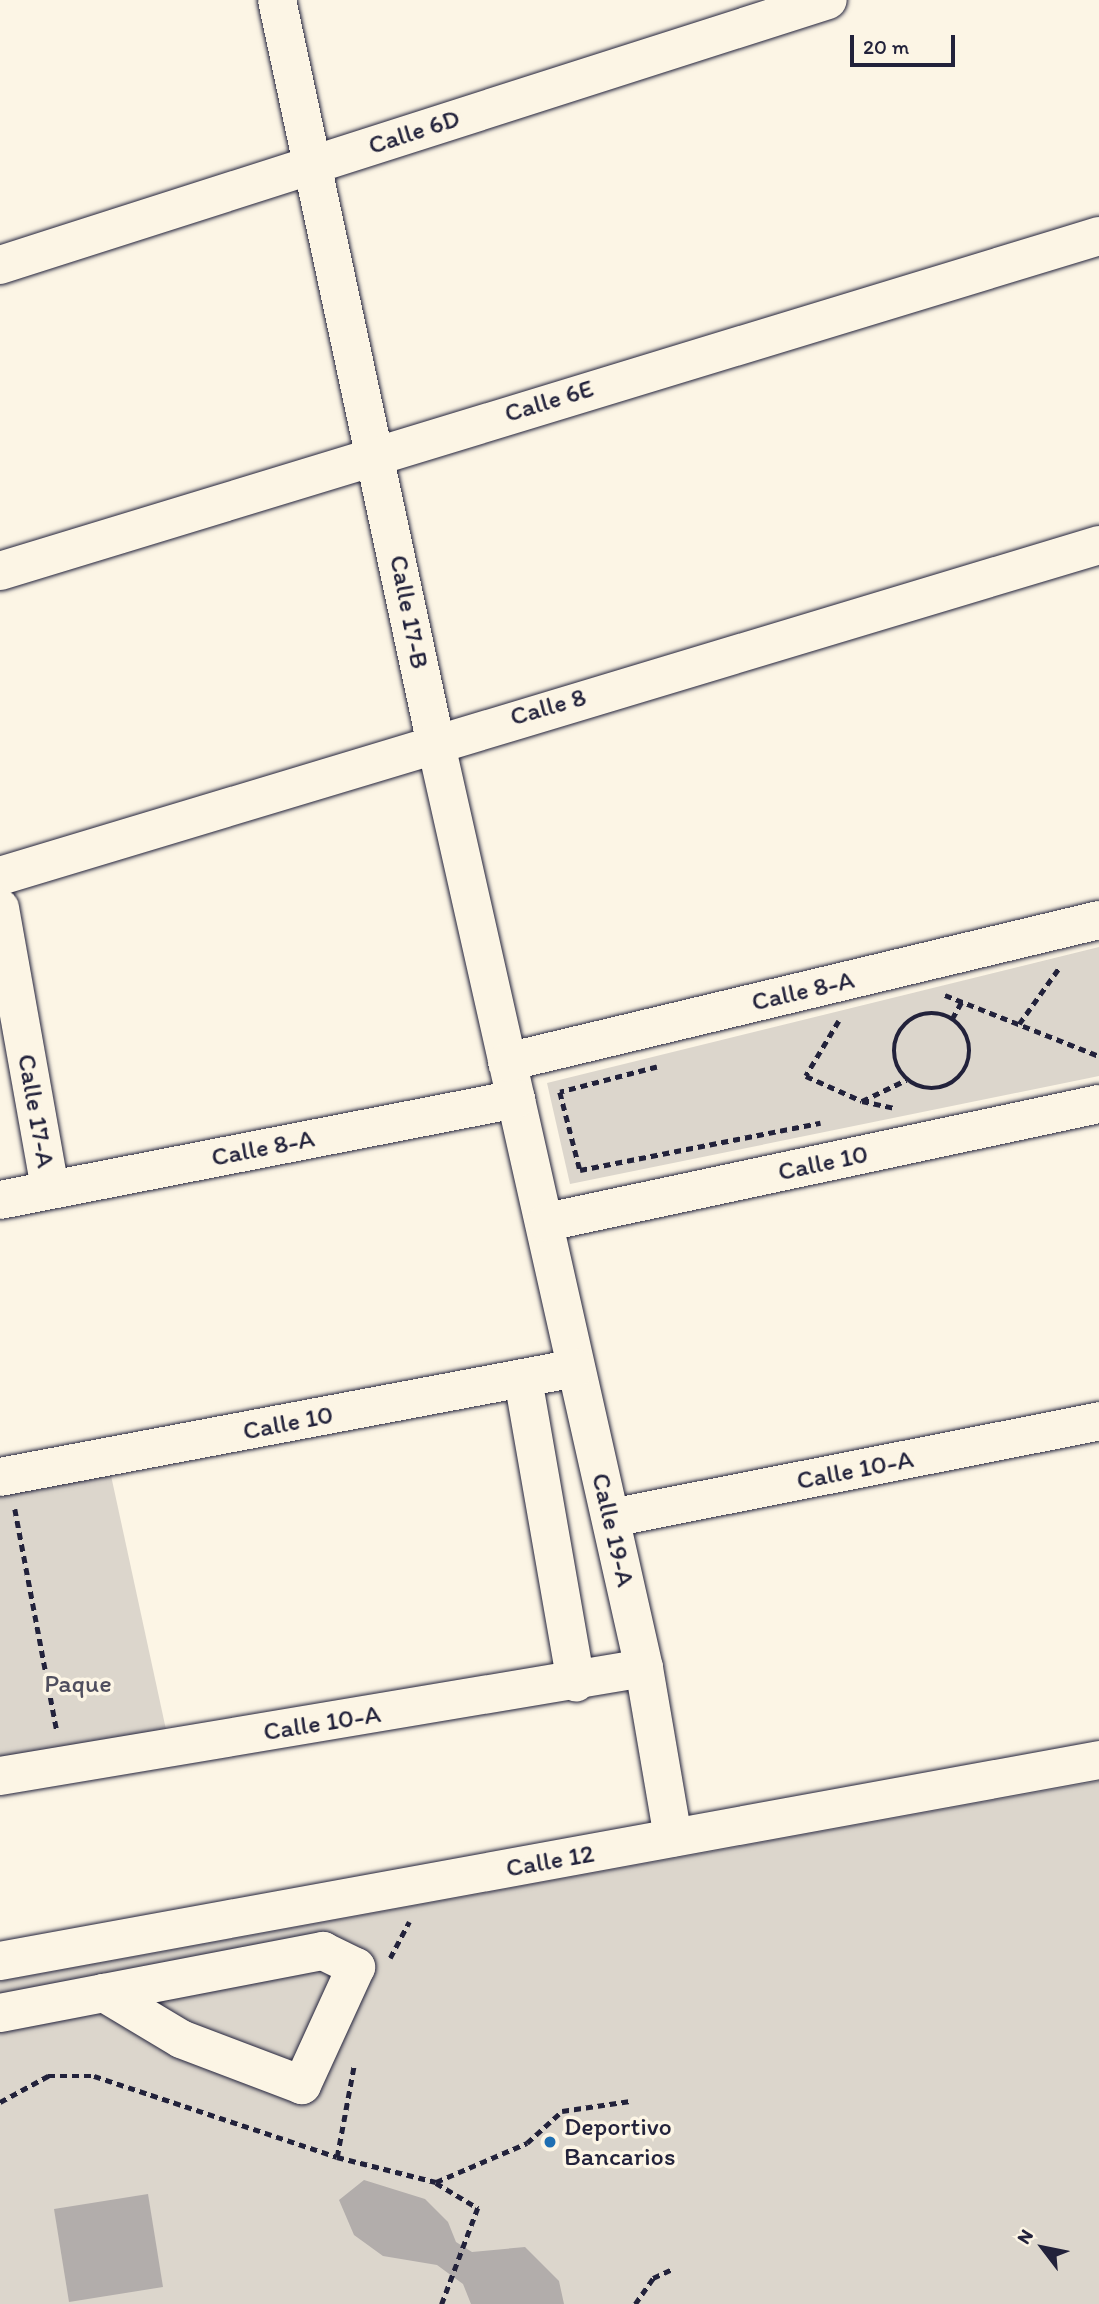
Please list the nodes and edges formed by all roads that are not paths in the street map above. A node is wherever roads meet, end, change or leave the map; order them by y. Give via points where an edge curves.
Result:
1 (277, 0) edge
2 (828, 0) edge
3 (314, 164) junction
4 (1099, 236) edge
5 (0, 265) edge
6 (377, 452) junction
7 (1099, 545) edge
8 (0, 571) edge
9 (435, 740) junction
10 (0, 876) edge
11 (0, 908) edge
12 (1099, 920) edge
13 (507, 1062) junction
14 (516, 1099) junction
15 (1099, 1104) edge
16 (50, 1189) junction
17 (0, 1200) edge
18 (547, 1222) junction
19 (576, 1368) junction
20 (523, 1379) junction
21 (1099, 1421) edge
22 (4, 1476) edge
23 (611, 1518) junction
24 (644, 1668) junction
25 (576, 1682) junction
26 (1099, 1760) edge
27 (0, 1776) edge
28 (673, 1838) junction
29 (249, 1915) junction
30 (0, 1961) edge
31 (259, 1964) junction
32 (104, 1993) junction
33 (0, 2013) edge

1 - 3 street, Calle 17-B
2 - 3 street, Calle 6D
3 - 5 street, Calle 6D
3 - 6 street, Calle 17-B
4 - 6 street, Calle 6E
6 - 8 street, Calle 6E
6 - 9 street, Calle 17-B
7 - 9 street, Calle 8
9 - 10 street, Calle 8
9 - 13 street, Calle 17-B
11 - 16 street, Calle 17-A
12 - 13 street, Calle 8-A
13 - 14 street, Calle 17-B
14 - 16 street, Calle 8-A
14 - 18 street, Calle 17-B
15 - 18 street, Calle 10
16 - 17 street, Calle 8-A
18 - 19 street, Calle 19-A
19 - 20 street, Calle 10
19 - 23 street, Calle 19-A
20 - 22 street, Calle 10
20 - 25 street
21 - 23 street, Calle 10-A
23 - 24 street, Calle 19-A
24 - 25 street, Calle 10-A
24 - 28 street, Calle 19-A
25 - 27 street, Calle 10-A
26 - 28 street, Calle 12
28 - 29 street, Calle 12
29 - 30 street, Calle 12
29 - 31 street
31 - 32 street
31 - 32 street via 323,1951 356,1967 302,2085 181,2039
32 - 33 street

